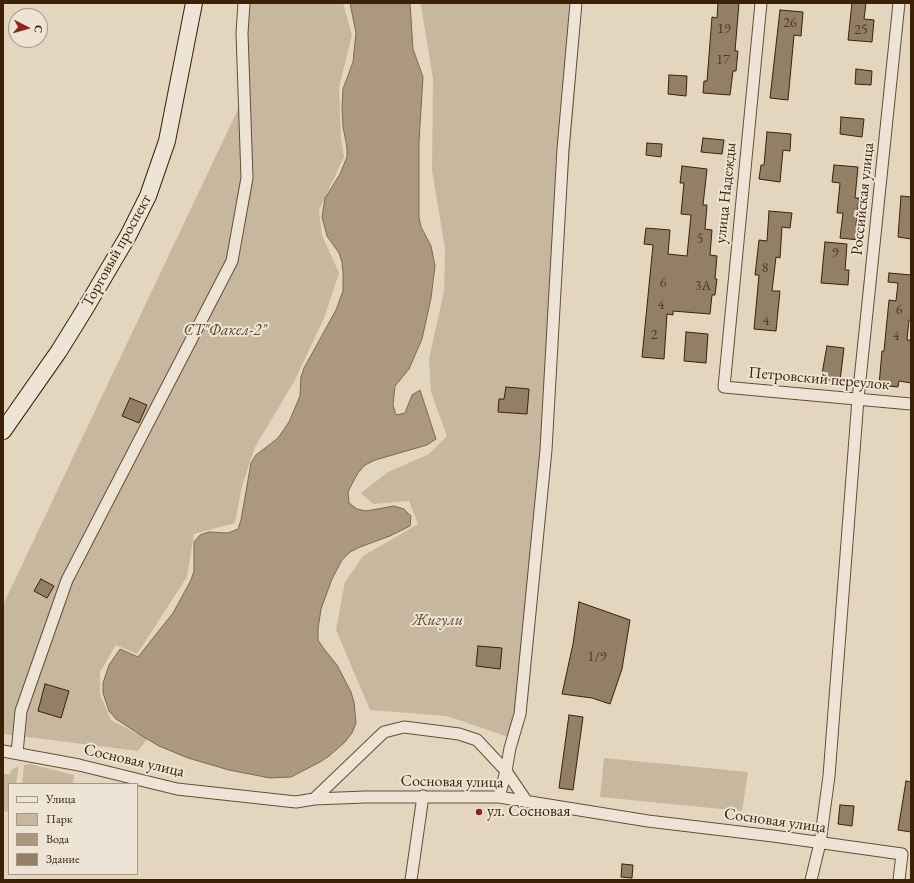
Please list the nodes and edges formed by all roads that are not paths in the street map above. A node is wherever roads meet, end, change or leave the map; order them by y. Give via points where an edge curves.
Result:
1 (194, 3) edge
2 (244, 3) edge
3 (576, 3) edge
4 (761, 3) edge
5 (899, 3) edge
6 (724, 387) joint
7 (858, 399) junction
8 (911, 404) edge
9 (3, 431) edge
10 (3, 751) edge
11 (17, 753) junction
12 (506, 771) junction
13 (423, 796) junction
14 (499, 797) junction
15 (314, 800) junction
16 (527, 802) junction
17 (820, 843) junction
18 (411, 880) edge
19 (811, 880) edge
20 (899, 880) edge

1 - 9 street, Торговый проспект via 167,141 148,196 128,236 85,309
2 - 11 street via 242,32 247,178 232,261 67,580 21,711
3 - 12 street via 563,150 545,458 520,714
4 - 6 street, улица Надежды
5 - 7 street, Российская улица
6 - 7 street, Петровский переулок
7 - 8 street, Петровский переулок
7 - 17 street, Российская улица via 829,768
10 - 11 street, Сосновая улица
11 - 15 street, Сосновая улица via 79,764 177,789 296,802
12 - 14 street
12 - 15 street via 477,740 459,734 404,727 384,732
12 - 16 street
13 - 14 street, Сосновая улица
13 - 15 street, Сосновая улица
13 - 18 street
14 - 16 street, Сосновая улица
16 - 17 street, Сосновая улица via 648,821
17 - 19 street, Российская улица
17 - 20 street, Сосновая улица via 902,854

